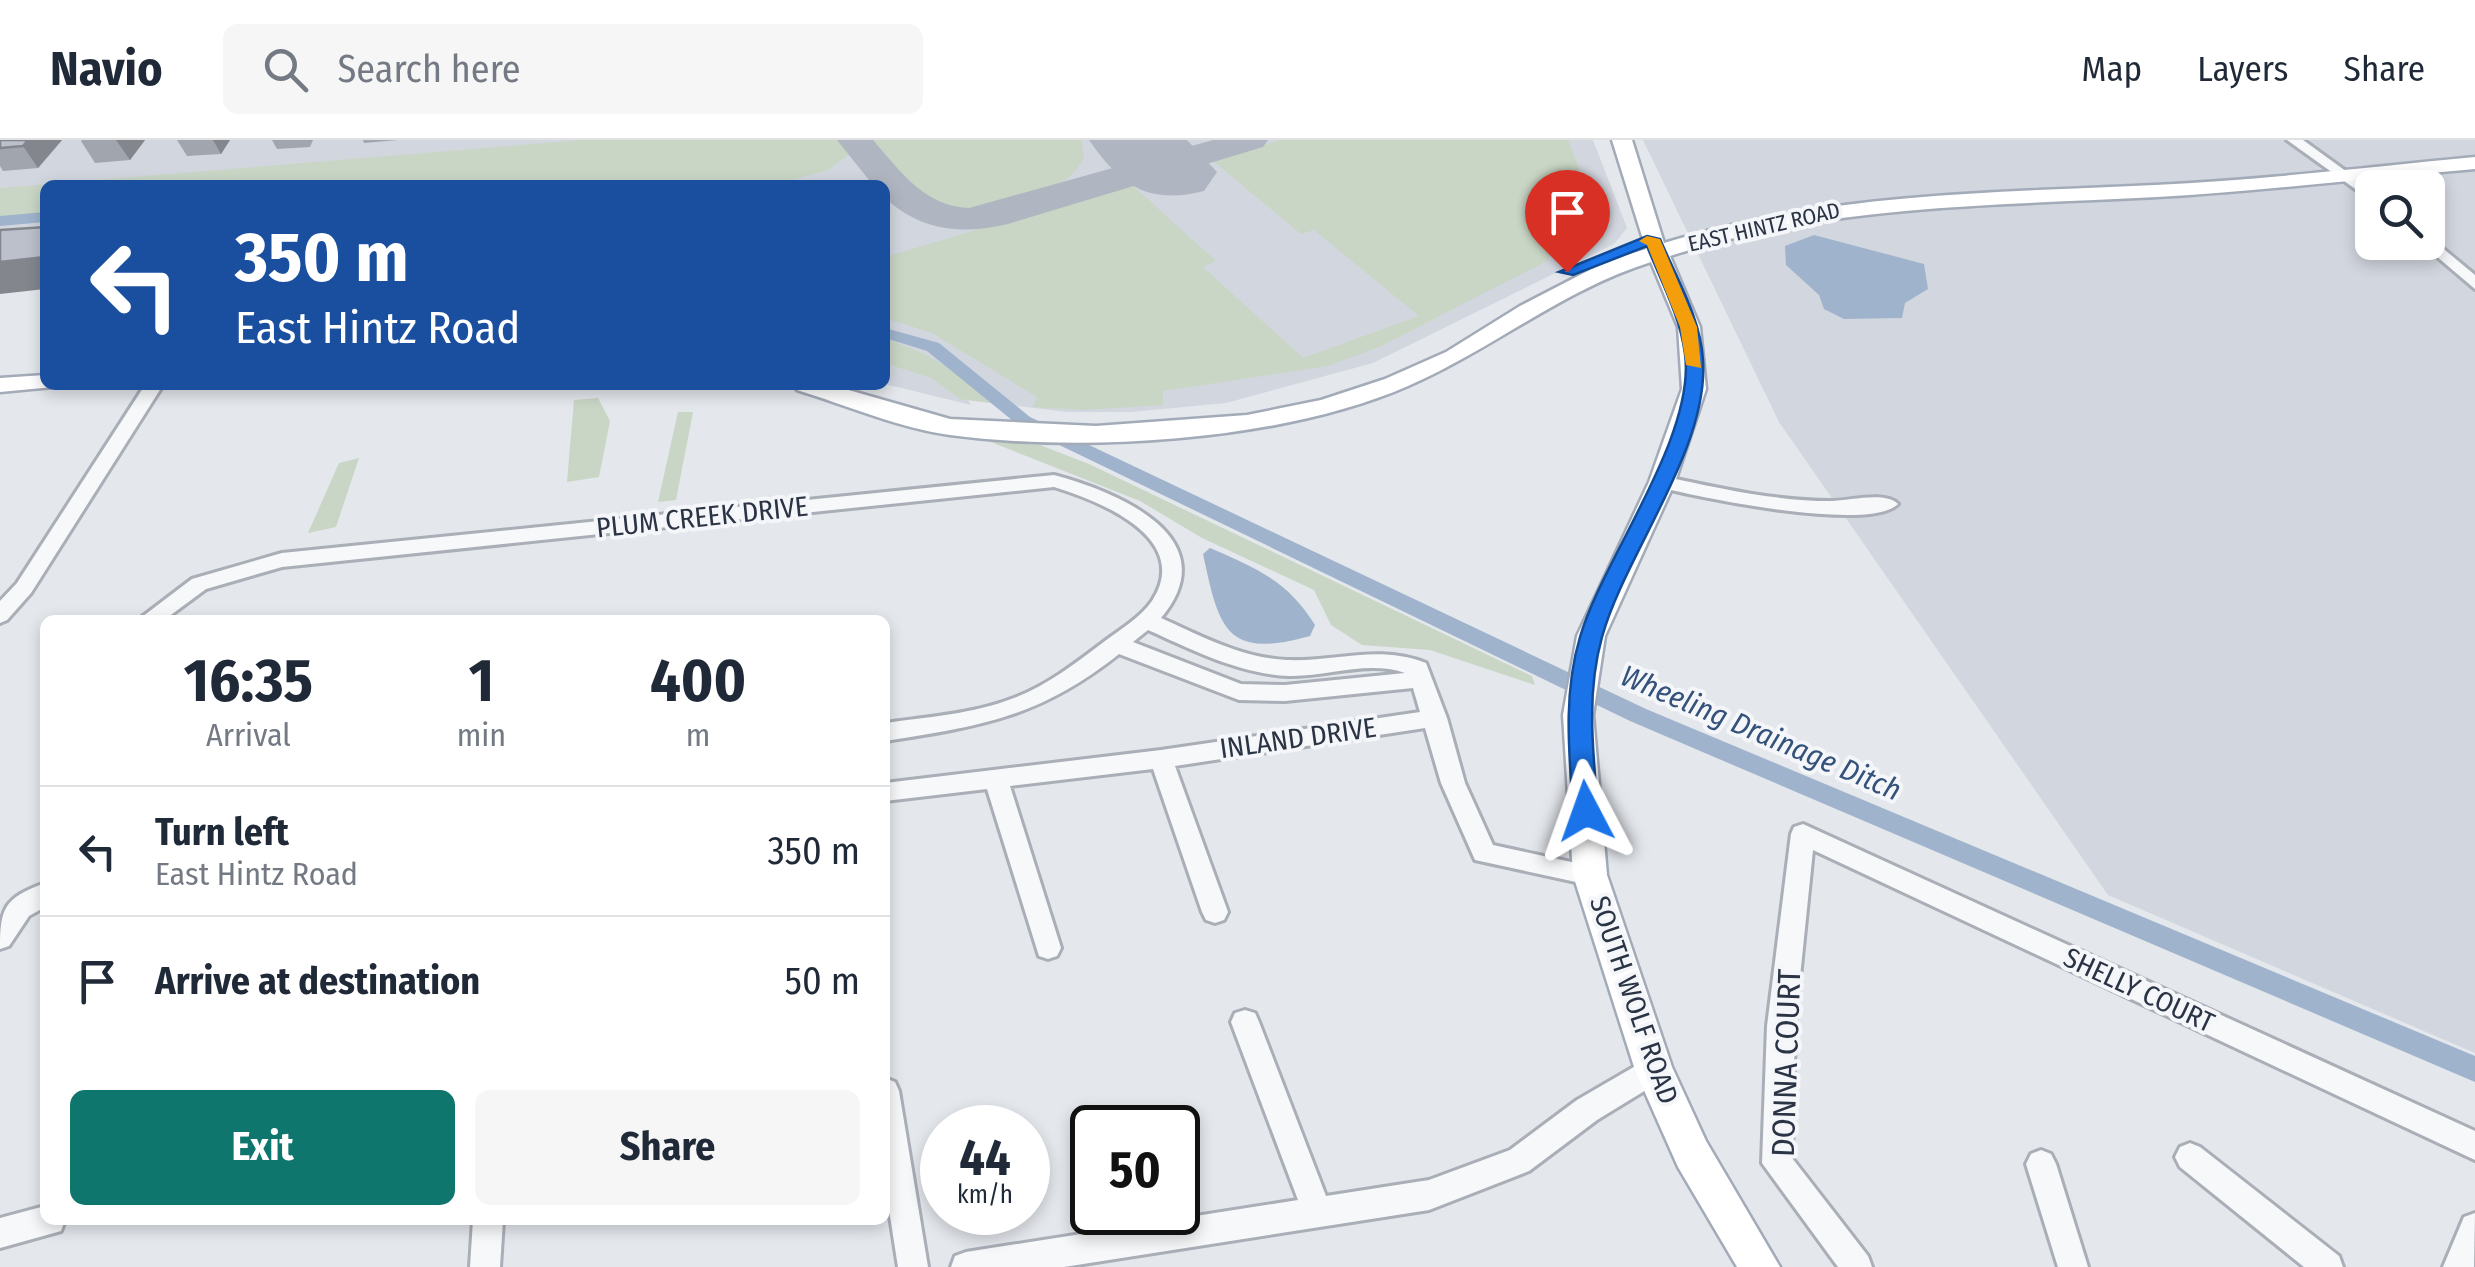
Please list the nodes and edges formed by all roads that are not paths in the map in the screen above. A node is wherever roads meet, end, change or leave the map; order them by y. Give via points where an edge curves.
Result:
1 (2294, 140) edge
2 (1617, 142) edge
3 (2475, 149) edge
4 (2475, 162) edge
5 (2327, 163) junction
6 (2346, 175) junction
7 (2355, 183) edge
8 (1655, 246) junction
9 (2445, 257) edge
10 (2475, 284) edge
11 (40, 367) edge
12 (0, 370) edge
13 (40, 382) edge
14 (0, 386) edge
15 (151, 390) edge
16 (828, 390) edge
17 (883, 390) edge
18 (958, 418) junction
19 (1662, 482) junction
20 (1888, 504) dead end
21 (0, 615) edge
22 (155, 615) edge
23 (1146, 621) junction
24 (1116, 644) junction
25 (1420, 674) junction
26 (1436, 718) junction
27 (890, 731) edge
28 (1160, 759) junction
29 (996, 780) junction
30 (890, 791) edge
31 (1804, 834) joint
32 (1590, 874) junction
33 (40, 897) edge
34 (1214, 912) dead end
35 (0, 938) edge
36 (1048, 948) dead end
37 (1245, 1022) dead end
38 (1654, 1070) junction
39 (890, 1122) edge
40 (2475, 1146) edge
41 (2190, 1157) dead end
42 (2041, 1164) dead end
43 (1317, 1212) junction
44 (40, 1223) edge
45 (488, 1225) edge
46 (2475, 1228) edge
47 (0, 1233) edge
48 (485, 1267) edge
49 (913, 1267) edge
50 (966, 1267) edge
51 (1760, 1267) edge
52 (1857, 1267) edge
53 (2073, 1267) edge
54 (2328, 1267) edge
55 (2458, 1267) edge

1 - 5 street
2 - 8 main road, SOUTH WOLF ROAD
3 - 5 main road, EAST HINTZ ROAD
4 - 6 main road, EAST HINTZ ROAD
5 - 6 street
5 - 8 main road, EAST HINTZ ROAD via 1827,196
6 - 7 street
6 - 8 main road, EAST HINTZ ROAD via 2160,192 1894,202
8 - 18 main road, EAST HINTZ ROAD via 1454,357 1344,400 1247,423 1103,427
8 - 19 main road, SOUTH WOLF ROAD via 1694,358 1694,388
9 - 10 street
11 - 12 main road
13 - 14 main road
15 - 21 street
16 - 18 main road, EAST HINTZ ROAD
17 - 18 main road, EAST HINTZ ROAD
19 - 20 street via 1752,503 1834,511
19 - 32 main road, SOUTH WOLF ROAD via 1591,636 1578,715
22 - 23 street, PLUM CREEK DRIVE via 199,584 282,560 1054,480 1128,509 1168,549 1172,574 1164,599
23 - 24 street, PLUM CREEK DRIVE
23 - 25 street via 1244,662 1289,668 1401,660
24 - 25 street via 1239,692 1286,693
24 - 27 street, PLUM CREEK DRIVE via 1034,699 981,718
25 - 26 street
26 - 28 street, INLAND DRIVE
26 - 32 street via 1453,783 1484,852
28 - 29 street, INLAND DRIVE
28 - 34 street
29 - 30 street, INLAND DRIVE
29 - 36 street
31 - 40 street, SHELLY COURT
31 - 52 street, DONNA COURT via 1781,1026 1777,1163
32 - 38 main road, SOUTH WOLF ROAD
33 - 35 street via 20,908
37 - 43 street
38 - 43 street via 1519,1161 1429,1195
38 - 51 main road, SOUTH WOLF ROAD via 1692,1154
39 - 49 street
41 - 54 street
42 - 53 street
43 - 50 street
44 - 47 street
45 - 48 street
46 - 55 street

